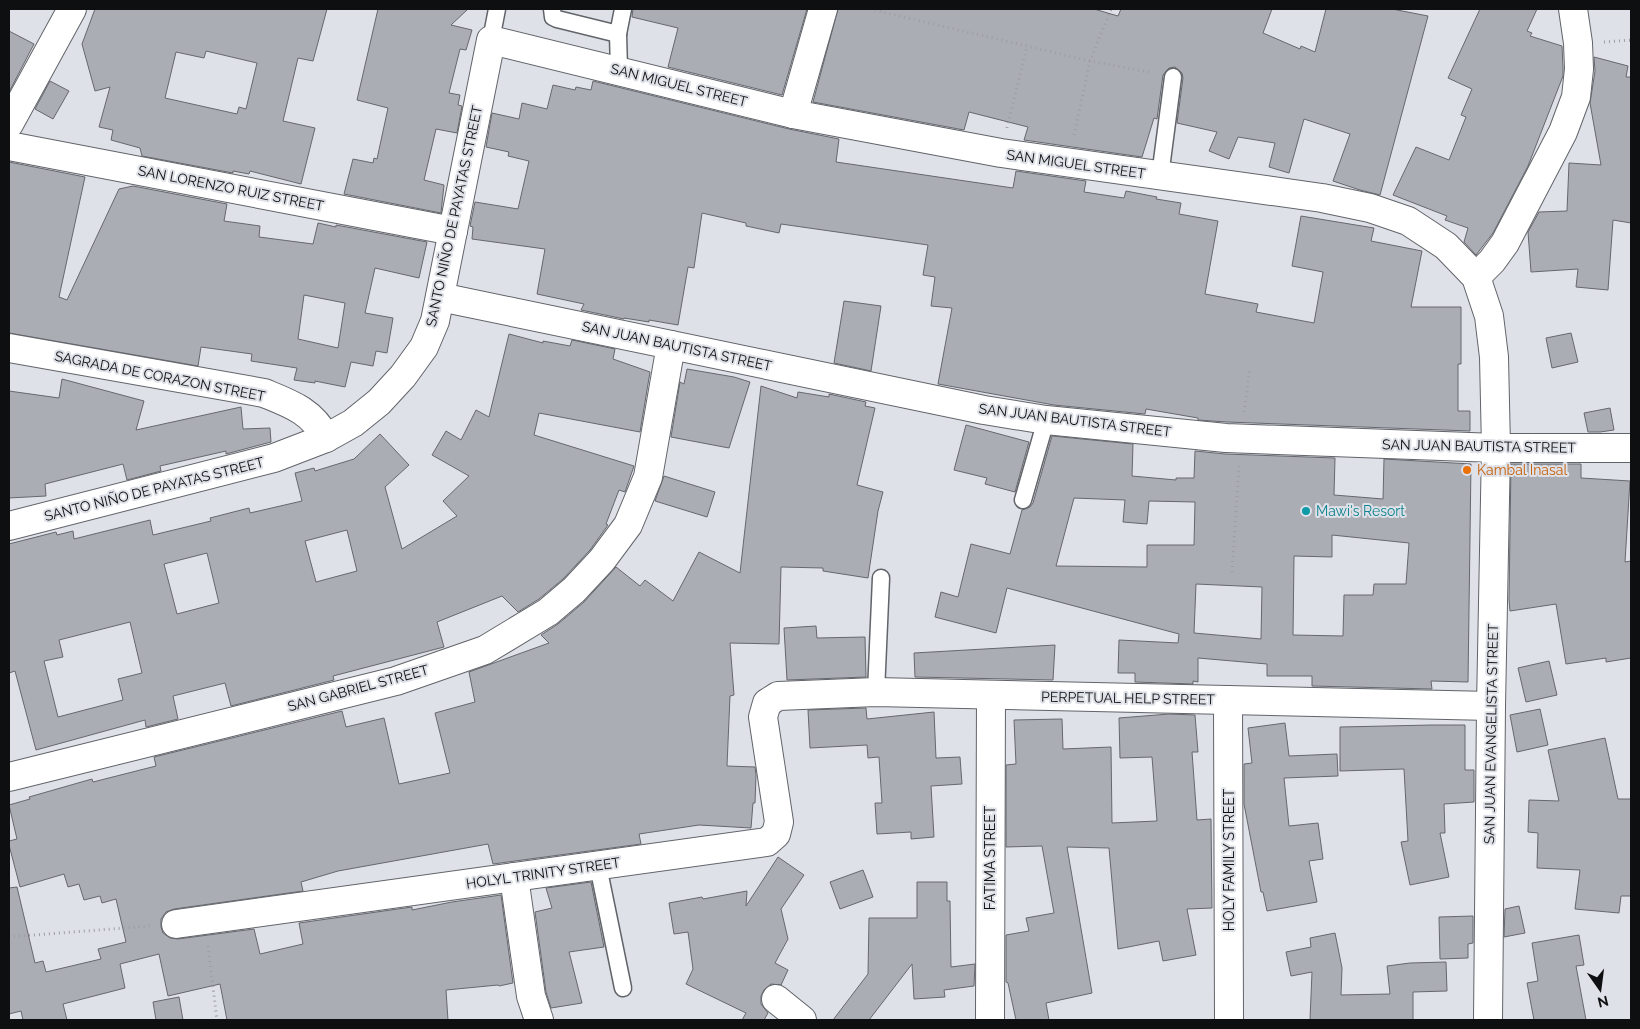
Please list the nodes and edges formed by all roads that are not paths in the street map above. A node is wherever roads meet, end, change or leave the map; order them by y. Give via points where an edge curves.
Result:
1 (72, 9) edge
2 (497, 9) edge
3 (552, 9) edge
4 (623, 9) edge
5 (823, 9) edge
6 (1573, 9) edge
7 (618, 34) junction
8 (491, 40) junction
9 (619, 70) junction
10 (1173, 77) road end
11 (793, 114) junction
12 (9, 124) edge
13 (9, 146) edge
14 (1160, 176) junction
15 (453, 231) junction
16 (1476, 277) junction
17 (440, 298) junction
18 (671, 345) junction
19 (9, 348) edge
20 (1046, 420) junction
21 (326, 438) junction
22 (1496, 448) junction
23 (1631, 448) edge
24 (1023, 500) dead end
25 (9, 526) edge
26 (881, 578) dead end
27 (876, 692) junction
28 (991, 695) junction
29 (1228, 700) junction
30 (767, 703) joint
31 (1491, 706) junction
32 (9, 776) edge
33 (598, 866) junction
34 (514, 877) junction
35 (176, 924) road end
36 (623, 988) dead end
37 (776, 998) dead end
38 (539, 1020) edge
39 (802, 1020) edge
40 (990, 1020) edge
41 (1230, 1020) edge
42 (1488, 1020) edge

1 - 12 street
2 - 8 lane
3 - 7 lane via 553,17 557,19
4 - 7 lane
5 - 11 street
6 - 16 street via 1579,69 1576,97 1563,132 1505,243
7 - 9 lane
8 - 9 street, SAN MIGUEL STREET
8 - 15 street, SANTO NIÑO DE PAYATAS STREET
9 - 11 street, SAN MIGUEL STREET
10 - 14 lane
11 - 14 street, SAN MIGUEL STREET via 1001,153
13 - 15 street, SAN LORENZO RUIZ STREET
14 - 16 street, SAN MIGUEL STREET via 1322,198 1370,208 1408,221 1446,246
15 - 17 street, SANTO NIÑO DE PAYATAS STREET
16 - 22 street, SAN MIGUEL STREET via 1488,316 1494,357
17 - 18 street, SAN JUAN BAUTISTA STREET
17 - 21 street, SANTO NIÑO DE PAYATAS STREET via 424,347 404,376 353,423
18 - 20 street, SAN JUAN BAUTISTA STREET
18 - 32 street, SAN GABRIEL STREET via 648,477 628,525 586,578 548,612 485,650 396,681
19 - 21 street, SAGRADA DE CORAZON STREET via 264,393 310,416
20 - 22 street, SAN JUAN BAUTISTA STREET via 1241,439
20 - 24 lane
21 - 25 street, SANTO NIÑO DE PAYATAS STREET via 274,458
22 - 23 street, SAN JUAN BAUTISTA STREET
22 - 31 street, SAN JUAN EVANGELISTA STREET
26 - 27 lane
27 - 28 street, PERPETUAL HELP STREET
27 - 30 street, PERPETUAL HELP STREET via 778,696
28 - 29 street, PERPETUAL HELP STREET
28 - 40 street, FATIMA STREET
29 - 31 street, PERPETUAL HELP STREET
29 - 41 street, HOLY FAMILY STREET
30 - 33 street, HOLYL TRINITY STREET via 764,717 779,822 776,834 767,842
31 - 42 street, SAN JUAN EVANGELISTA STREET
33 - 34 street, HOLYL TRINITY STREET
33 - 36 lane
34 - 35 street, HOLYL TRINITY STREET
34 - 38 street via 531,996
37 - 39 street

